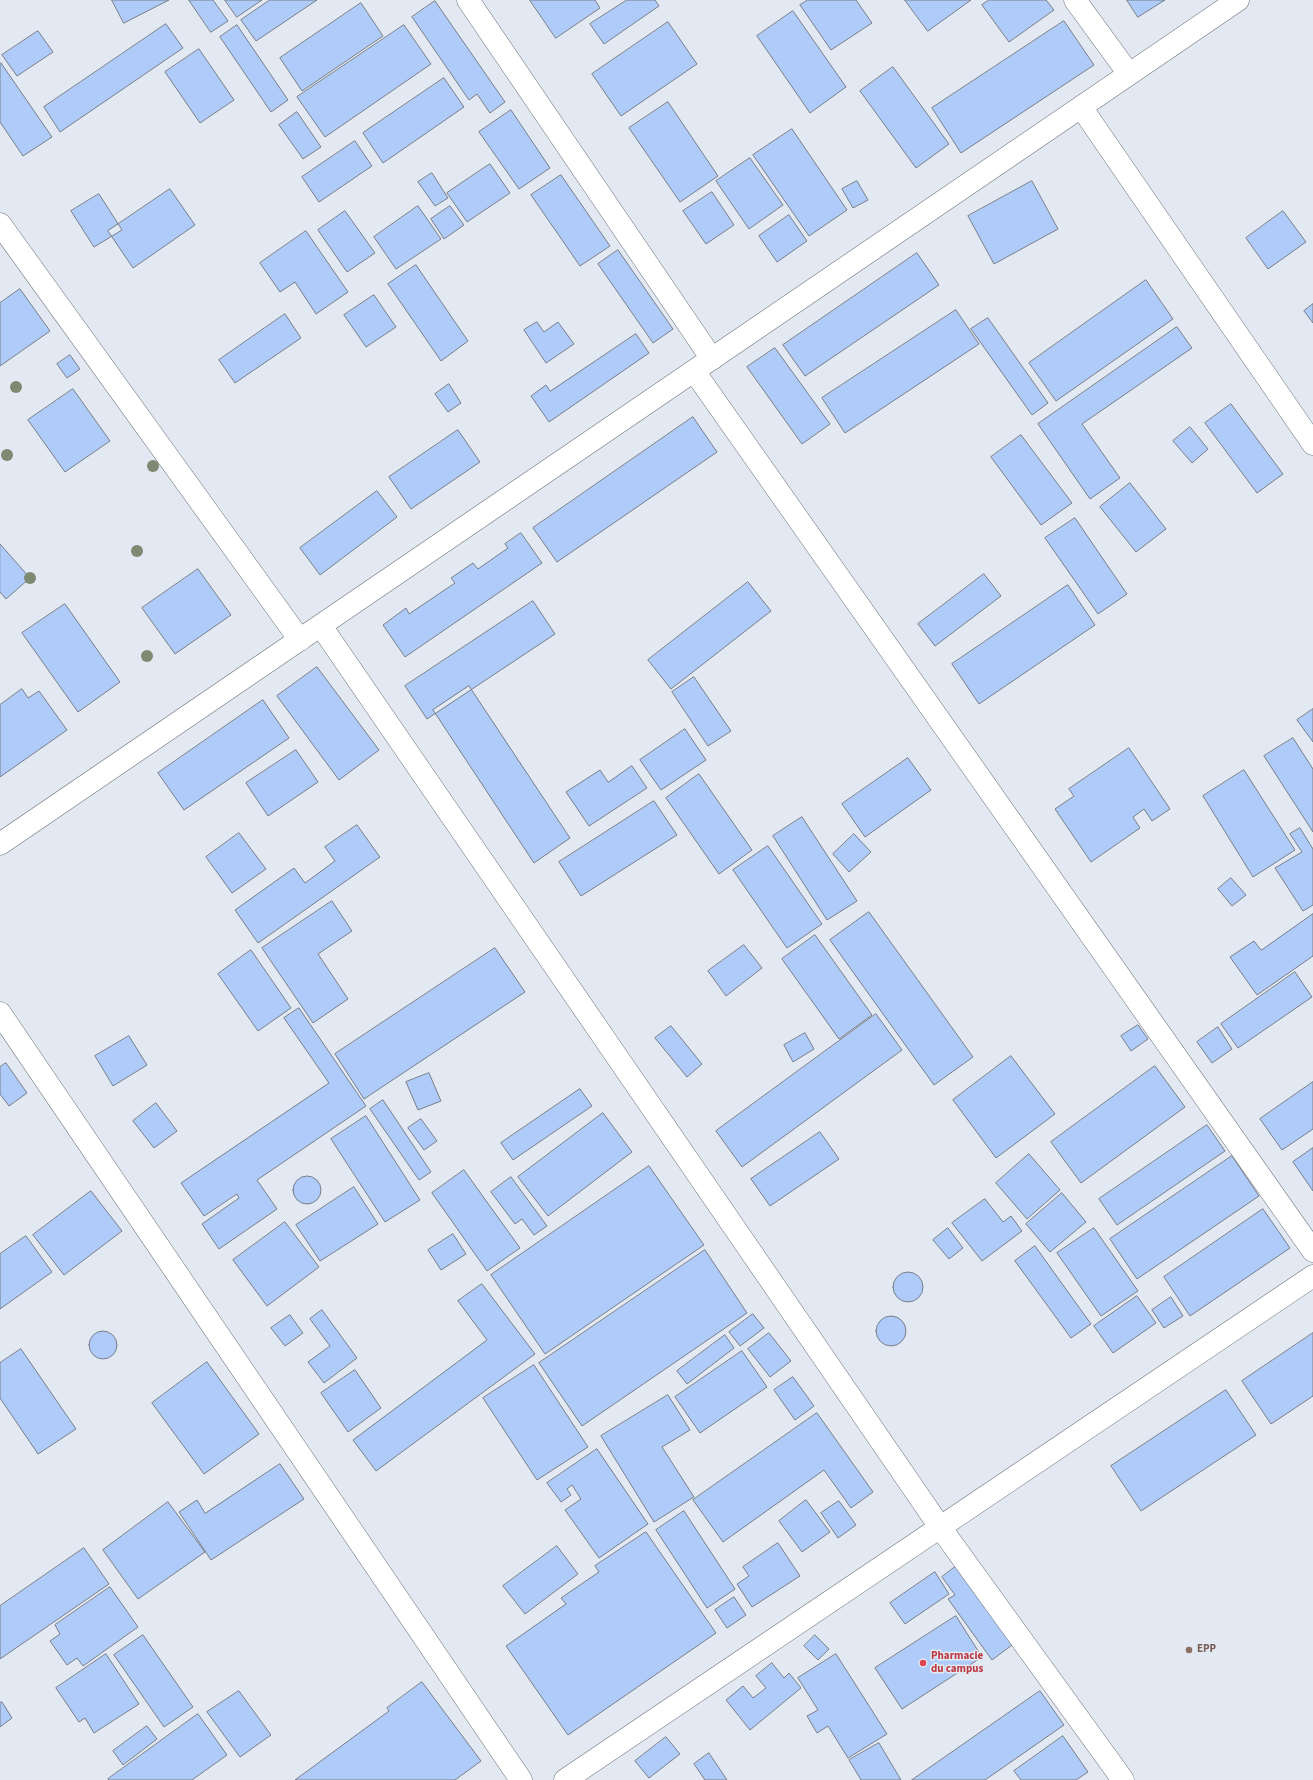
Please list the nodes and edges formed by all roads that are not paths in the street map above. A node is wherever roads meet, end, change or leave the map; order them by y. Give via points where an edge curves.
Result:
1 (468, 0) edge
2 (1075, 0) edge
3 (1238, 0) edge
4 (1129, 74) junction
5 (1081, 107) junction
6 (0, 224) edge
7 (712, 359) junction
8 (694, 371) junction
9 (1313, 444) edge
10 (321, 626) junction
11 (300, 640) junction
12 (0, 844) edge
13 (0, 1013) edge
14 (1313, 1251) edge
15 (1313, 1276) edge
16 (940, 1527) junction
17 (521, 1780) edge
18 (565, 1780) edge
19 (1123, 1780) edge

1 - 7 street
2 - 4 street
3 - 4 street
4 - 5 street
5 - 7 street
5 - 9 street
6 - 11 street
7 - 8 street
8 - 10 street
8 - 14 street
10 - 11 street
10 - 16 street
11 - 12 street
13 - 17 street
15 - 16 street
16 - 18 street
16 - 19 street

